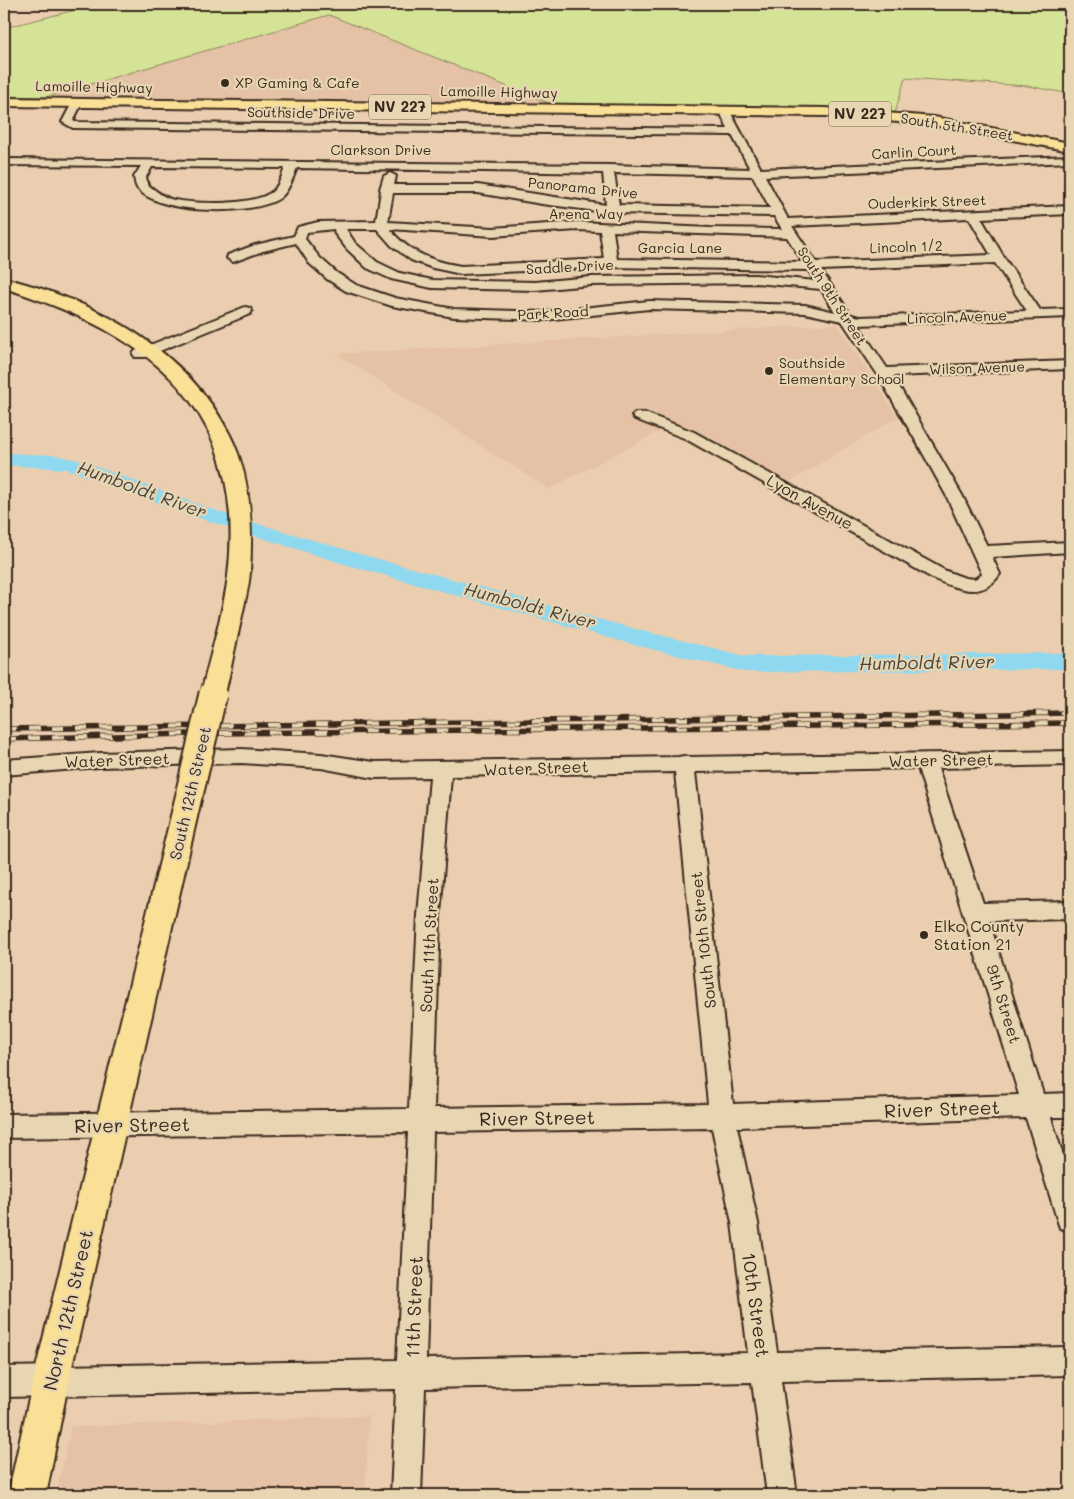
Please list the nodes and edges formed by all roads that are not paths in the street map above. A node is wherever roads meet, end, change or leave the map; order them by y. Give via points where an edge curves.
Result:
1 (4, 102) edge
2 (77, 103) junction
3 (724, 110) junction
4 (737, 132) junction
5 (1070, 146) edge
6 (1070, 159) edge
7 (4, 162) edge
8 (149, 163) junction
9 (293, 164) junction
10 (393, 165) junction
11 (608, 168) junction
12 (758, 173) junction
13 (386, 189) junction
14 (613, 209) junction
15 (1070, 210) edge
16 (973, 215) junction
17 (784, 223) junction
18 (339, 226) junction
19 (381, 226) junction
20 (606, 228) junction
21 (303, 234) junction
22 (233, 258) dead end
23 (999, 259) junction
24 (611, 262) junction
25 (814, 266) junction
26 (4, 278) edge
27 (4, 283) edge
28 (826, 286) junction
29 (4, 292) edge
30 (51, 299) junction
31 (245, 311) dead end
32 (1070, 313) edge
33 (1036, 314) junction
34 (844, 316) junction
35 (145, 352) junction
36 (1070, 365) edge
37 (883, 372) junction
38 (640, 416) dead end
39 (1070, 547) edge
40 (981, 552) junction
41 (980, 584) joint
42 (1070, 758) edge
43 (926, 761) junction
44 (684, 764) junction
45 (4, 768) edge
46 (441, 770) junction
47 (1070, 910) edge
48 (975, 912) junction
49 (1070, 1105) edge
50 (1034, 1107) junction
51 (722, 1116) junction
52 (420, 1120) junction
53 (4, 1126) edge
54 (112, 1126) junction
55 (1070, 1219) edge
56 (1070, 1361) edge
57 (764, 1367) junction
58 (411, 1374) junction
59 (52, 1380) junction
60 (4, 1382) edge
61 (27, 1495) edge
62 (406, 1495) edge
63 (782, 1495) edge

1 - 2 main road, Lamoille Highway / NV 227
2 - 3 main road, Lamoille Highway / NV 227
2 - 4 street, Southside Drive via 67,122 73,125
3 - 4 street, South 9th Street
3 - 5 main road, South 5th Street / NV 227 via 849,113 934,121
4 - 12 street, South 9th Street
6 - 12 street, Carlin Court
7 - 8 street, Clarkson Drive
8 - 9 street, Clarkson Drive
8 - 9 street via 140,178 142,186 160,199 182,204 247,204 268,199 277,194
9 - 10 street, Clarkson Drive
10 - 11 street, Clarkson Drive
10 - 13 street
11 - 12 street, Clarkson Drive
11 - 14 street
12 - 17 street, South 9th Street
13 - 14 street, Panorama Drive via 478,189
13 - 19 street
14 - 17 street, Panorama Drive
15 - 16 street, Ouderkirk Street
16 - 17 street, Ouderkirk Street
16 - 23 street
17 - 20 street, Arena Way
17 - 25 street, South 9th Street
18 - 19 street
18 - 21 street
18 - 28 street, Saddle Drive via 351,246 372,265 396,276 432,284 535,286 592,281 755,280
19 - 20 street, Arena Way via 494,232 562,227
19 - 24 street, Garcia Lane via 407,253 442,268 485,270
20 - 24 street
21 - 22 street
21 - 34 street, Park Road via 314,260 352,288 392,302 454,313 544,316 649,305 805,309
23 - 25 street, Lincoln 1/2
23 - 33 street
24 - 25 street, Garcia Lane
25 - 28 street, South 9th Street
26 - 30 main road via 42,287 48,290
27 - 30 main road, South 12th Street
28 - 34 street, South 9th Street
29 - 35 main road, South 12th Street via 91,324
30 - 35 main road, South 12th Street via 101,321
31 - 35 street
32 - 33 street, Lincoln Avenue
33 - 34 street, Lincoln Avenue via 860,321
34 - 37 street, South 9th Street
35 - 54 main road, South 12th Street, bridge via 189,396 228,458 239,502 239,574
36 - 37 street, Wilson Avenue
37 - 40 street, South 9th Street via 954,495
38 - 41 street, Lyon Avenue via 689,435 940,575 961,584
39 - 40 street
40 - 41 street, South 9th Street via 991,574
42 - 43 street, Water Street
43 - 44 street, Water Street
43 - 48 street, 9th Street
44 - 46 street, Water Street
44 - 51 street, South 10th Street
45 - 46 street, Water Street via 100,760 241,756 321,761 374,770
46 - 52 street, South 11th Street via 429,915
47 - 48 street
48 - 50 street, 9th Street
49 - 50 street, River Street
50 - 51 street, River Street
50 - 55 street, 9th Street
51 - 52 street, River Street
51 - 57 street, 10th Street via 745,1223
52 - 54 street, River Street
52 - 58 street, 11th Street
53 - 54 street, River Street
54 - 59 main road, North 12th Street
56 - 57 street
57 - 58 street
57 - 63 street, 10th Street
58 - 59 street
58 - 62 street, 11th Street
59 - 60 street
59 - 61 main road, North 12th Street

